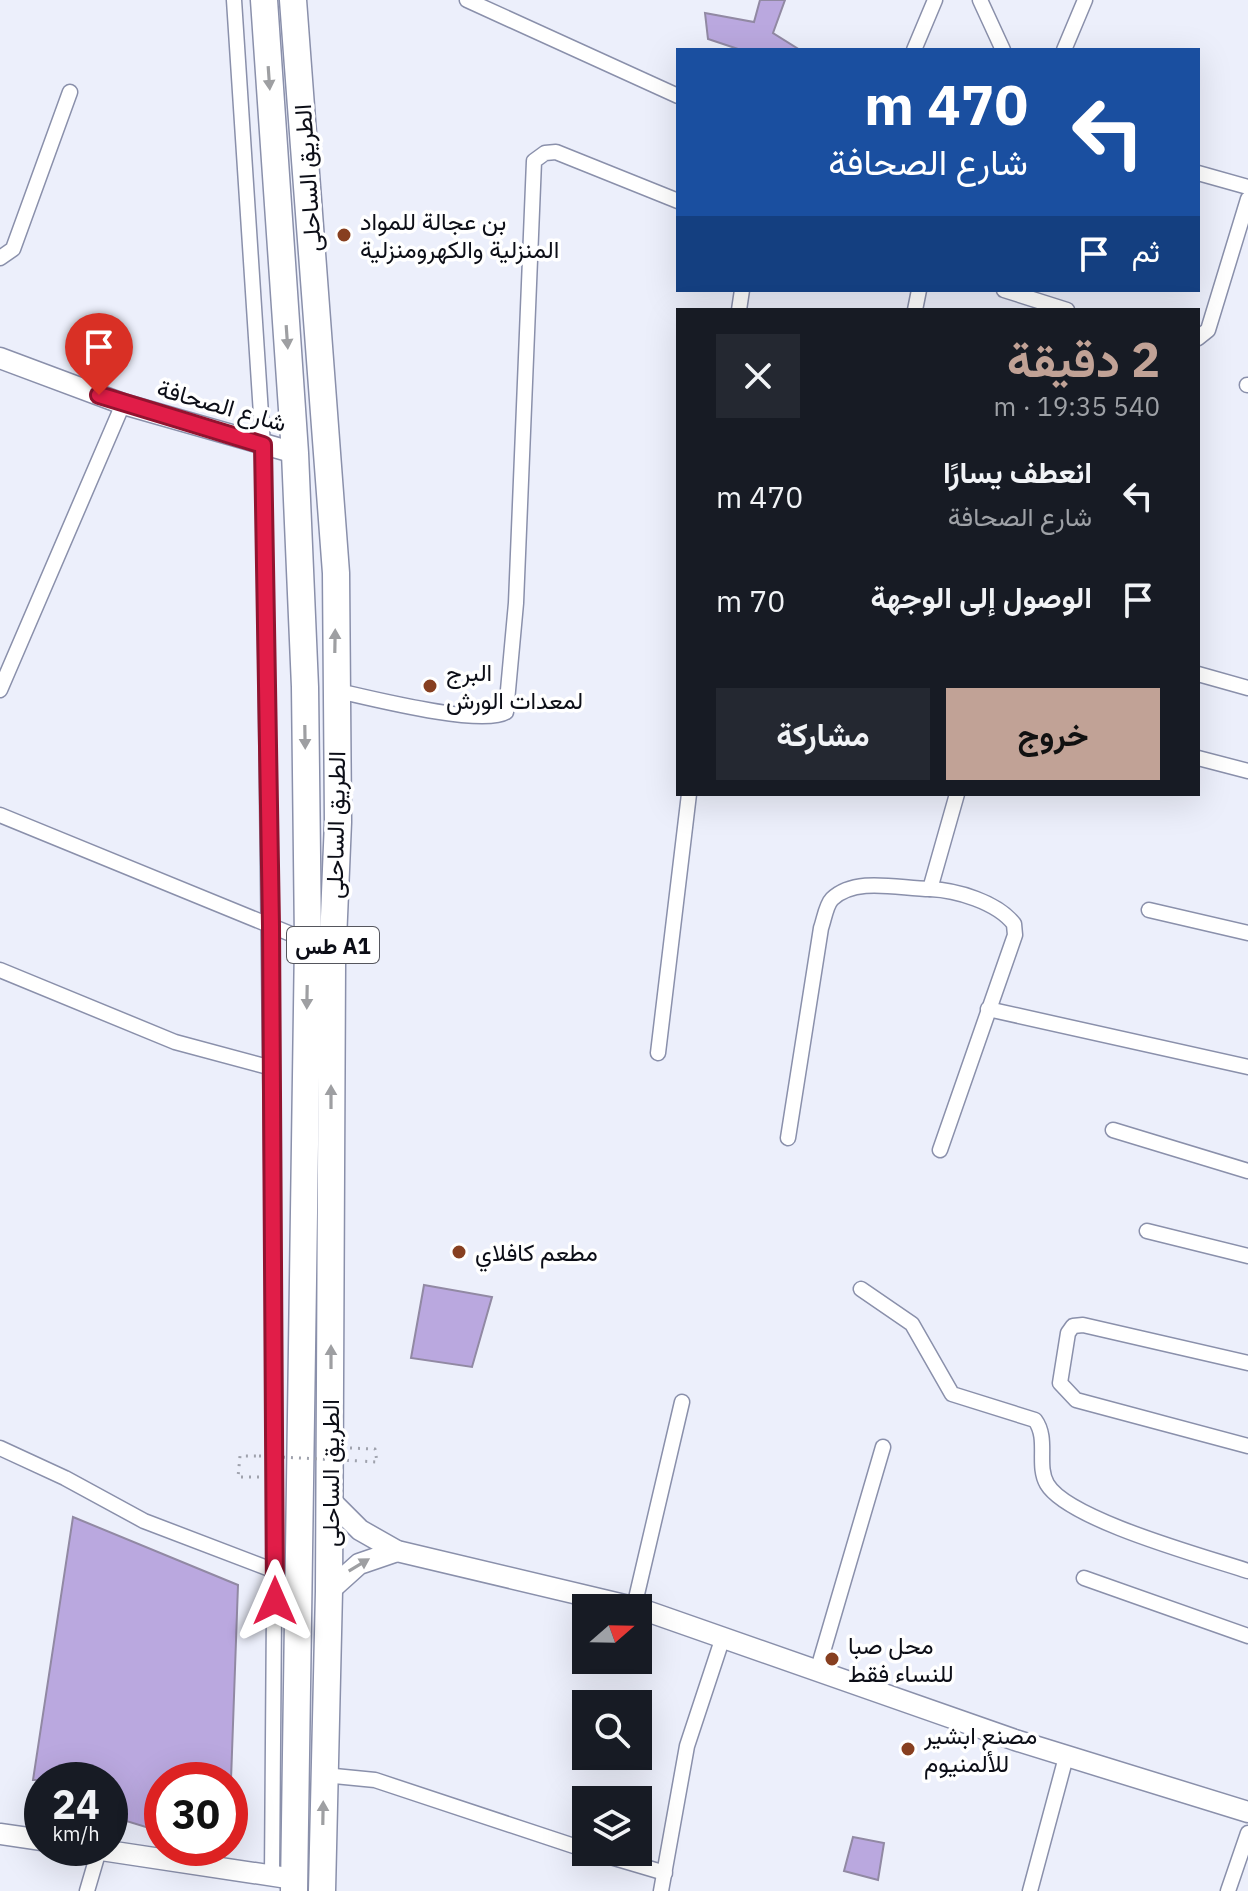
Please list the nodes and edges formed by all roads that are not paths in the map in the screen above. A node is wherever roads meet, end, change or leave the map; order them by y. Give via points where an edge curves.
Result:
1 (234, 0) edge
2 (264, 0) edge
3 (293, 0) edge
4 (467, 0) edge
5 (935, 0) edge
6 (980, 0) edge
7 (1085, 0) edge
8 (915, 48) edge
9 (1002, 48) edge
10 (1065, 48) edge
11 (70, 92) dead end
12 (676, 95) edge
13 (1200, 174) edge
14 (1248, 187) edge
15 (1248, 199) edge
16 (676, 200) edge
17 (0, 258) edge
18 (1010, 292) edge
19 (1061, 308) edge
20 (1200, 336) edge
21 (0, 358) edge
22 (123, 404) junction
23 (263, 445) junction
24 (295, 453) junction
25 (1200, 675) edge
26 (1248, 688) edge
27 (0, 690) edge
28 (334, 690) junction
29 (1200, 759) edge
30 (1248, 771) edge
31 (689, 796) edge
32 (956, 796) edge
33 (0, 815) edge
34 (930, 889) junction
35 (1149, 910) dead end
36 (271, 926) junction
37 (1248, 933) edge
38 (308, 941) junction
39 (0, 970) edge
40 (988, 1009) junction
41 (658, 1053) dead end
42 (1248, 1067) edge
43 (272, 1068) junction
44 (1113, 1130) dead end
45 (788, 1138) dead end
46 (940, 1150) dead end
47 (1248, 1171) edge
48 (1147, 1231) dead end
49 (1248, 1256) edge
50 (861, 1289) dead end
51 (1248, 1363) edge
52 (682, 1402) dead end
53 (1248, 1446) edge
54 (883, 1447) dead end
55 (0, 1448) edge
56 (330, 1500) junction
57 (397, 1551) junction
58 (275, 1571) junction
59 (1248, 1571) edge
60 (1084, 1578) dead end
61 (329, 1591) junction
62 (577, 1594) edge
63 (639, 1594) edge
64 (652, 1613) edge
65 (1248, 1636) edge
66 (723, 1637) junction
67 (817, 1672) junction
68 (1066, 1757) junction
69 (324, 1775) junction
70 (1248, 1812) edge
71 (1248, 1833) edge
72 (0, 1834) edge
73 (24, 1837) edge
74 (572, 1845) edge
75 (128, 1855) edge
76 (91, 1866) edge
77 (641, 1866) edge
78 (665, 1873) junction
79 (286, 1882) edge
80 (87, 1891) edge
81 (322, 1891) edge
82 (661, 1891) edge
83 (1030, 1891) edge
84 (1228, 1891) edge

1 - 23 street
2 -> 24 highway, الطريق الساحلى / طس A1
28 -> 3 highway, الطريق الساحلى / طس A1 via 336,573
4 - 12 street
5 - 8 street
6 - 9 street
7 - 10 street
11 - 17 street via 13,249
13 - 14 street
15 - 20 street via 1208,330
16 - 28 street via 556,152 534,161 516,603 506,712 494,717 424,710
18 - 19 street
21 - 22 street, شارع الصحافة
22 - 23 street, شارع الصحافة
22 - 27 street
23 - 24 street, شارع الصحافة
23 - 36 street
24 -> 38 highway, الطريق الساحلى / طس A1
25 - 26 street
56 -> 28 highway, الطريق الساحلى / طس A1 via 332,964 338,822
29 - 30 street
31 - 41 street
32 - 34 street
33 - 36 street
34 - 40 street via 970,898 1014,924 1015,935
34 - 45 street via 875,885 848,889 830,900
35 - 37 street
36 - 38 street
36 - 43 street
38 -> 79 highway, الطريق الساحلى / طس A1
39 - 43 street via 175,1042
40 - 42 street
40 - 46 street
43 - 58 street
44 - 47 street
48 - 49 street
50 - 59 street via 912,1324 952,1394 1035,1420 1046,1482 1056,1497 1113,1526
51 - 53 street via 1073,1326 1060,1383 1076,1400
52 - 63 street
54 - 67 street
55 - 58 street via 144,1521
56 - 57 street via 360,1530
56 - 61 highway, الطريق الساحلى / طس A1
61 -> 57 street via 359,1564
57 - 62 street
58 - 79 street
60 - 65 street
61 - 69 highway, الطريق الساحلى / طس A1
64 - 66 street
66 - 67 street
66 - 78 street via 687,1746
67 - 68 street
68 - 70 street
68 - 83 street
69 - 74 street via 375,1780
81 -> 69 highway, الطريق الساحلى / طس A1
71 - 84 street
72 - 73 street
75 - 79 street
76 - 80 street
77 - 78 street
78 - 82 street

